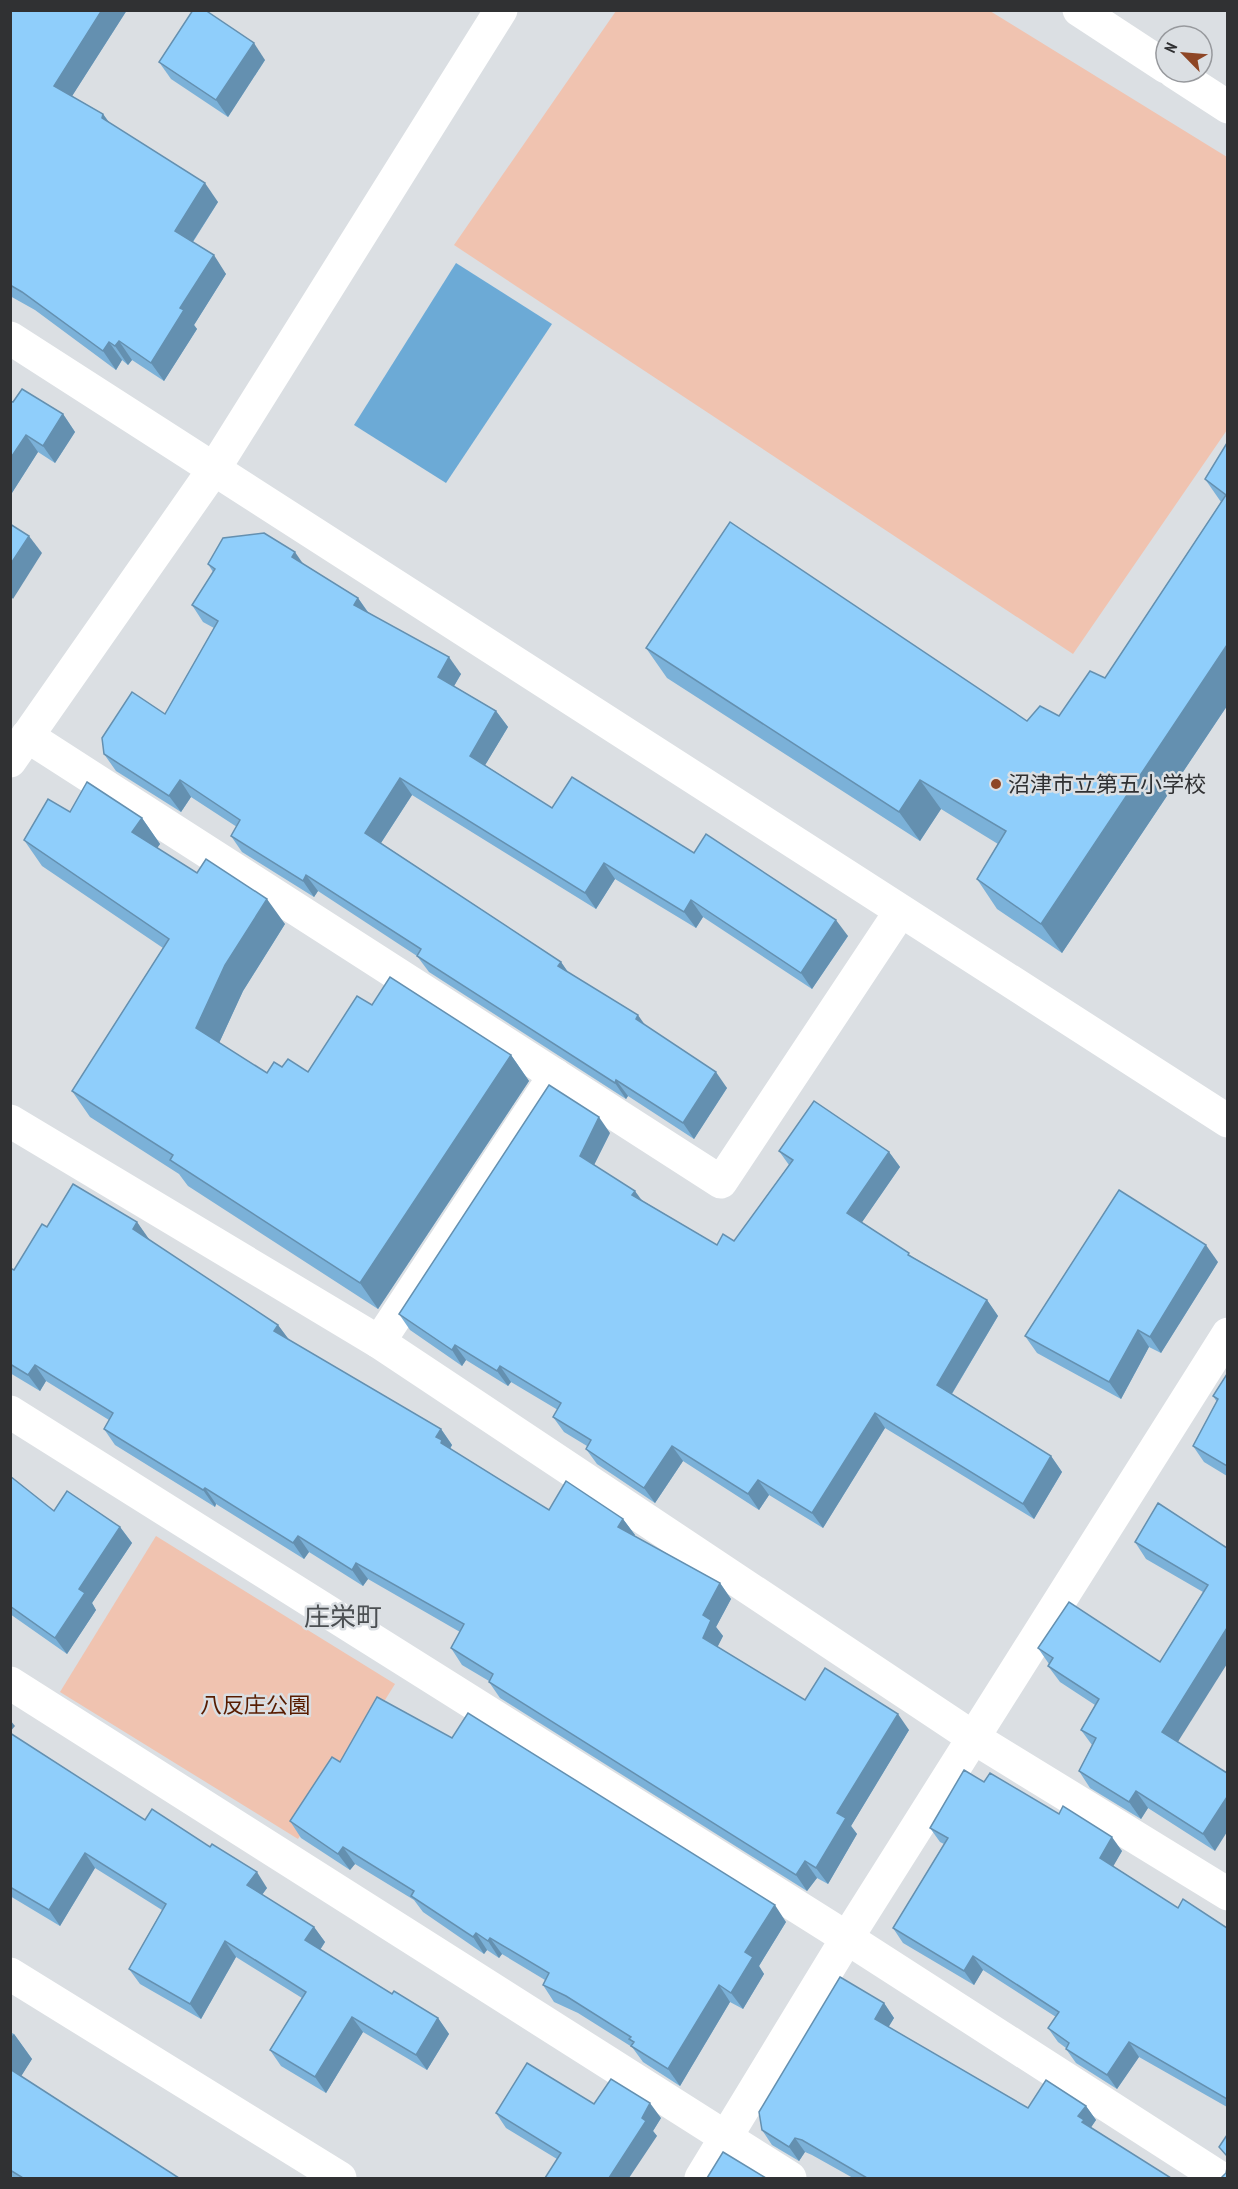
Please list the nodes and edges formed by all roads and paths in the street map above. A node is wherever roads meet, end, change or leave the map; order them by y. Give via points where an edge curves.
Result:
1 (501, 10) edge
2 (1079, 10) edge
3 (1154, 59) edge
4 (1192, 84) edge
5 (1227, 107) edge
6 (10, 338) edge
7 (214, 469) junction
8 (19, 748) edge
9 (900, 912) junction
10 (555, 1075) junction
11 (10, 1121) edge
12 (1227, 1121) edge
13 (1227, 1334) edge
14 (379, 1342) junction
15 (10, 1412) edge
16 (10, 1683) edge
17 (974, 1738) junction
18 (1227, 1894) edge
19 (847, 1938) junction
20 (10, 1974) edge
21 (725, 2137) junction
22 (336, 2178) edge
23 (701, 2178) edge
24 (790, 2178) edge
25 (1220, 2178) edge

1 - 7 street
2 - 3 street
4 - 5 street
6 - 7 street
7 - 8 street
7 - 9 street
8 - 10 street
9 - 10 street via 721,1182
9 - 12 street
10 - 14 street
11 - 14 street
13 - 17 street
14 - 17 street
15 - 19 street
16 - 21 street
17 - 18 street
17 - 19 street
19 - 21 street
19 - 25 street
20 - 22 street
21 - 23 street
21 - 24 street

